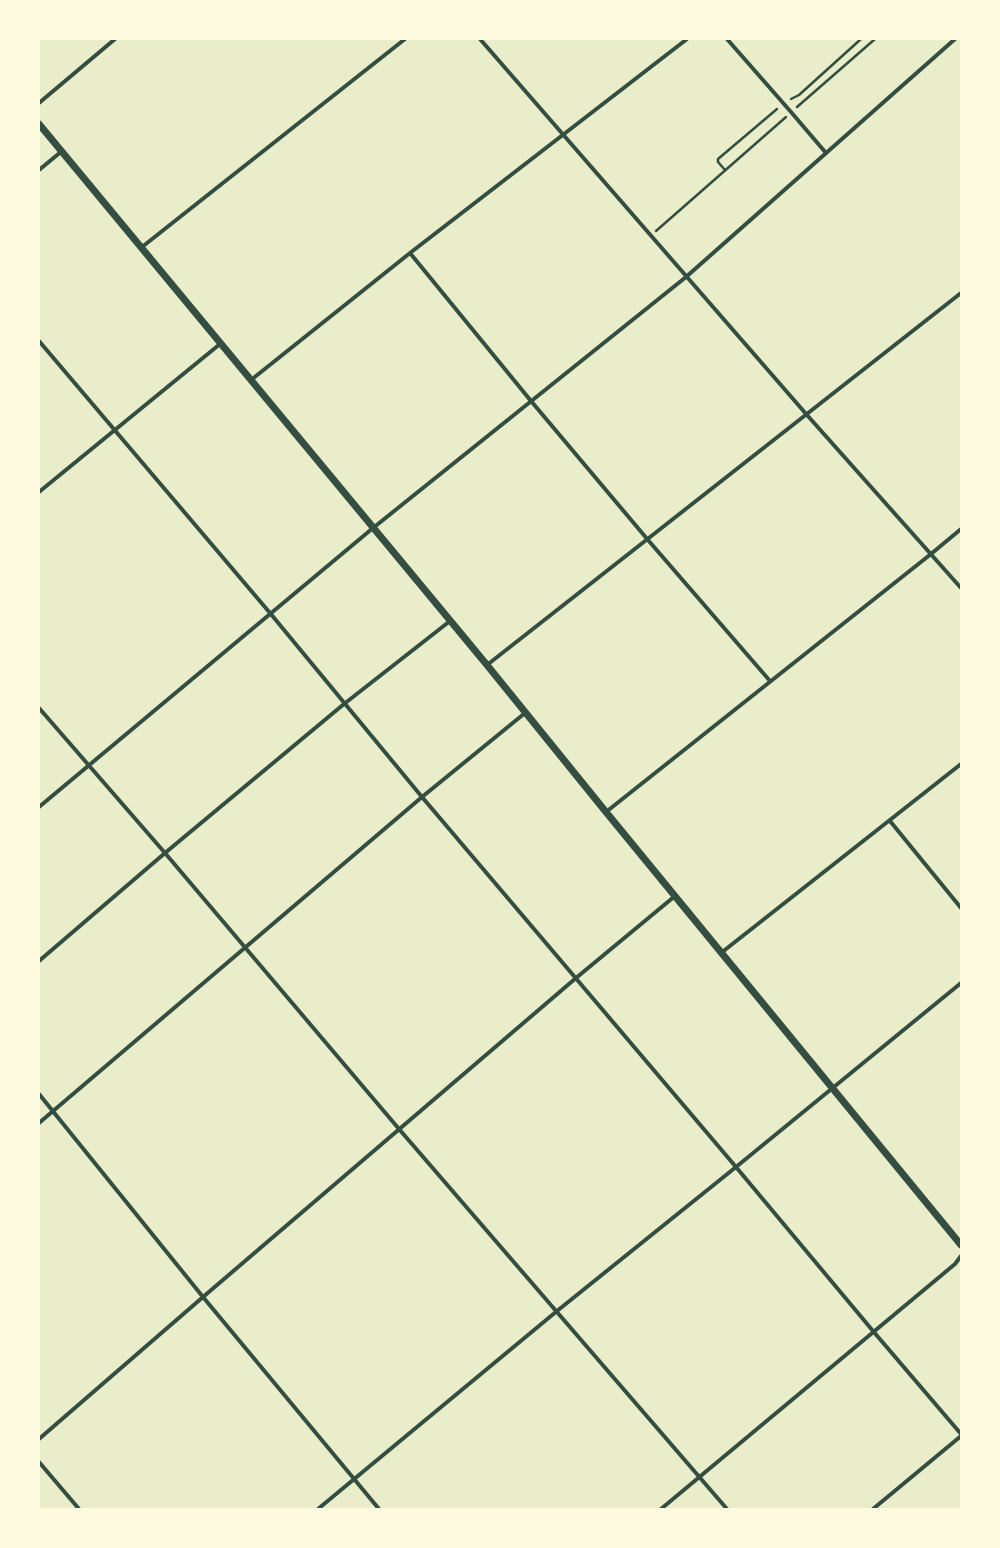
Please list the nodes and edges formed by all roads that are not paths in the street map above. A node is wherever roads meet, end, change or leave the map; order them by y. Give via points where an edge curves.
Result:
1 (115, 39) edge
2 (405, 39) edge
3 (480, 39) edge
4 (687, 39) edge
5 (727, 39) edge
6 (955, 39) edge
7 (39, 103) edge
8 (39, 124) edge
9 (564, 134) junction
10 (62, 151) junction
11 (826, 153) junction
12 (39, 170) edge
13 (142, 247) junction
14 (410, 254) junction
15 (686, 277) junction
16 (960, 296) edge
17 (39, 341) edge
18 (220, 344) junction
19 (251, 380) junction
20 (531, 401) junction
21 (807, 415) junction
22 (115, 430) junction
23 (39, 492) edge
24 (373, 528) junction
25 (961, 529) edge
26 (648, 540) junction
27 (932, 554) junction
28 (961, 588) edge
29 (270, 613) junction
30 (450, 621) junction
31 (488, 665) junction
32 (770, 681) junction
33 (344, 704) junction
34 (39, 708) edge
35 (525, 713) junction
36 (961, 764) edge
37 (90, 765) junction
38 (422, 797) junction
39 (39, 807) edge
40 (606, 812) junction
41 (890, 820) junction
42 (165, 853) junction
43 (675, 896) junction
44 (961, 908) edge
45 (245, 948) junction
46 (721, 953) junction
47 (39, 961) edge
48 (576, 978) junction
49 (961, 983) edge
50 (832, 1087) junction
51 (39, 1094) edge
52 (53, 1111) junction
53 (39, 1123) edge
54 (399, 1129) junction
55 (736, 1167) junction
56 (961, 1245) edge
57 (961, 1256) edge
58 (203, 1297) junction
59 (557, 1311) junction
60 (873, 1331) junction
61 (961, 1435) edge
62 (39, 1439) edge
63 (39, 1462) edge
64 (700, 1477) junction
65 (355, 1479) junction
66 (79, 1509) edge
67 (318, 1509) edge
68 (379, 1509) edge
69 (662, 1509) edge
70 (727, 1509) edge
71 (873, 1509) edge

1 - 7 street
2 - 13 street
3 - 9 street
4 - 9 street
5 - 11 street
6 - 11 street
8 - 10 street
9 - 14 street
9 - 15 street
10 - 12 street
10 - 13 street
11 - 15 street
13 - 18 street
14 - 19 street
14 - 20 street
15 - 20 street
15 - 21 street
16 - 21 street
17 - 22 street
18 - 19 street
18 - 22 street
19 - 24 street
20 - 24 street
20 - 26 street
21 - 26 street
21 - 27 street
22 - 23 street
22 - 29 street
24 - 29 street
24 - 30 street
25 - 27 street
26 - 31 street
26 - 32 street
27 - 28 street
27 - 32 street
29 - 33 street
29 - 37 street
30 - 31 street
30 - 33 street
31 - 35 street
32 - 40 street
33 - 38 street
33 - 42 street
34 - 37 street
35 - 38 street
35 - 40 street
36 - 41 street
37 - 39 street
37 - 42 street
38 - 45 street
38 - 48 street
40 - 43 street
41 - 44 street
41 - 46 street
42 - 45 street
42 - 47 street
43 - 46 street
43 - 48 street
45 - 52 street
45 - 54 street
46 - 50 street
48 - 54 street
48 - 55 street
49 - 50 street
50 - 55 street
50 - 56 street
51 - 52 street
52 - 53 street
52 - 58 street
54 - 58 street
54 - 59 street
55 - 59 street
55 - 60 street
57 - 60 street via 955,1264
58 - 62 street
58 - 65 street
59 - 64 street
59 - 65 street
60 - 61 street
60 - 64 street
61 - 71 street
63 - 66 street
64 - 69 street
64 - 70 street
65 - 67 street
65 - 68 street

